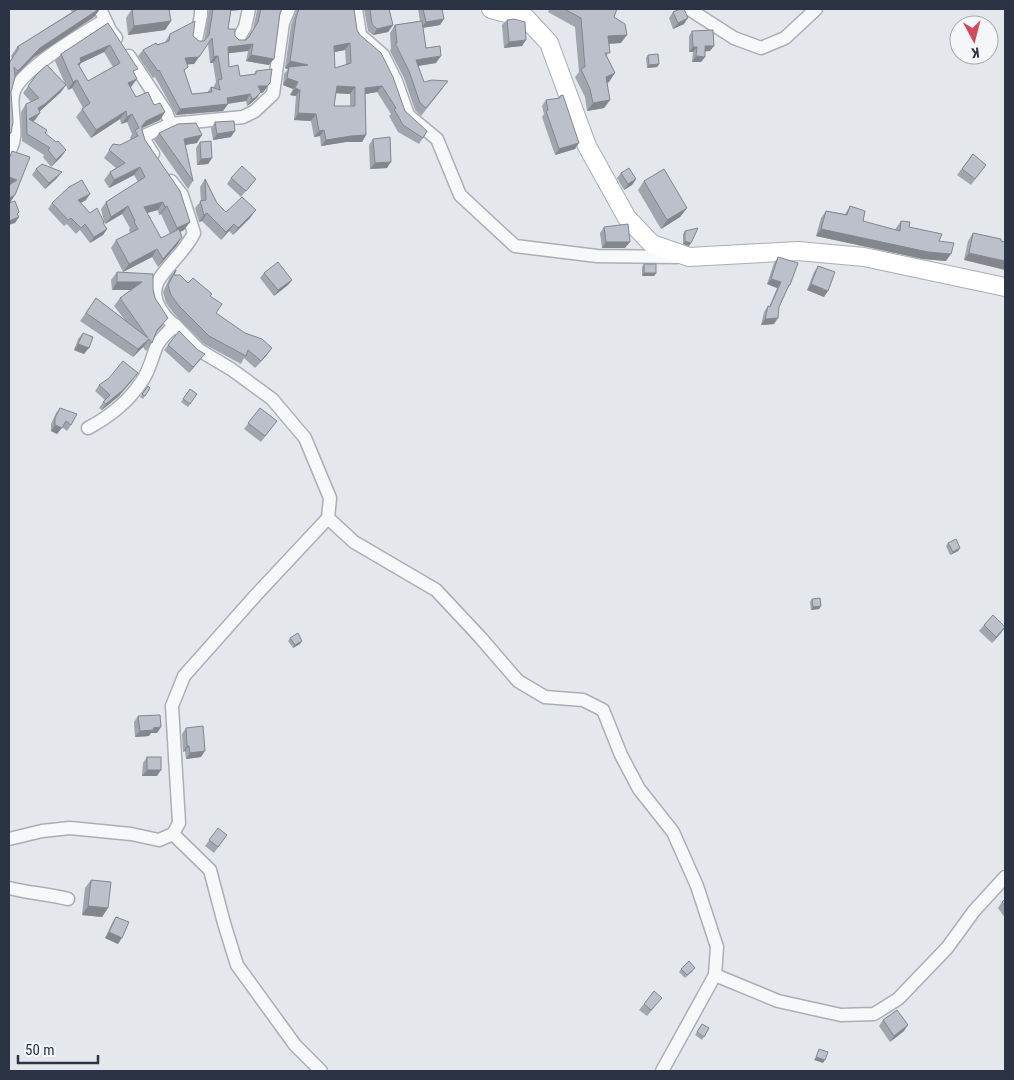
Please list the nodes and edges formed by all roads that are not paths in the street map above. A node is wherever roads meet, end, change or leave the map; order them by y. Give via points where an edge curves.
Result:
1 (200, 9) edge
2 (249, 9) edge
3 (288, 9) edge
4 (356, 9) edge
5 (491, 9) edge
6 (689, 9) edge
7 (816, 9) edge
8 (103, 14) edge
9 (238, 39) edge
10 (196, 40) edge
11 (11, 117) edge
12 (171, 124) junction
13 (9, 152) edge
14 (689, 257) junction
15 (1005, 287) edge
16 (175, 325) junction
17 (88, 428) dead end
18 (328, 518) junction
19 (173, 834) junction
20 (9, 839) edge
21 (1005, 877) edge
22 (9, 888) edge
23 (68, 899) dead end
24 (715, 975) junction
25 (321, 1071) edge
26 (662, 1071) edge

1 - 10 street
2 - 9 street
3 - 12 street via 273,94 256,111 243,117
4 - 14 street via 360,35 384,55 408,115 436,139 460,195 515,246 597,256
5 - 14 main road via 526,18 549,43 587,146 627,218 652,244
6 - 7 street via 734,38 760,48 785,38
8 - 11 street via 27,74 12,93
8 - 12 street
11 - 13 street via 14,144
12 - 16 street via 144,136 182,195 194,233 158,282 155,297 158,306
14 - 15 main road via 798,251 864,257
16 - 17 street via 158,343 142,381 121,405
16 - 18 street via 200,350 272,399 305,438 330,498
18 - 19 street via 184,676 172,706 179,823
18 - 24 street via 354,542 436,590 518,682 545,697 583,700 603,710 621,755 639,789 673,832 696,886 717,947
19 - 20 street via 159,840 70,828
19 - 25 street via 210,870 237,965 296,1045
21 - 24 street via 947,948 898,999 874,1014 841,1015 778,1001
22 - 23 street
24 - 26 street

